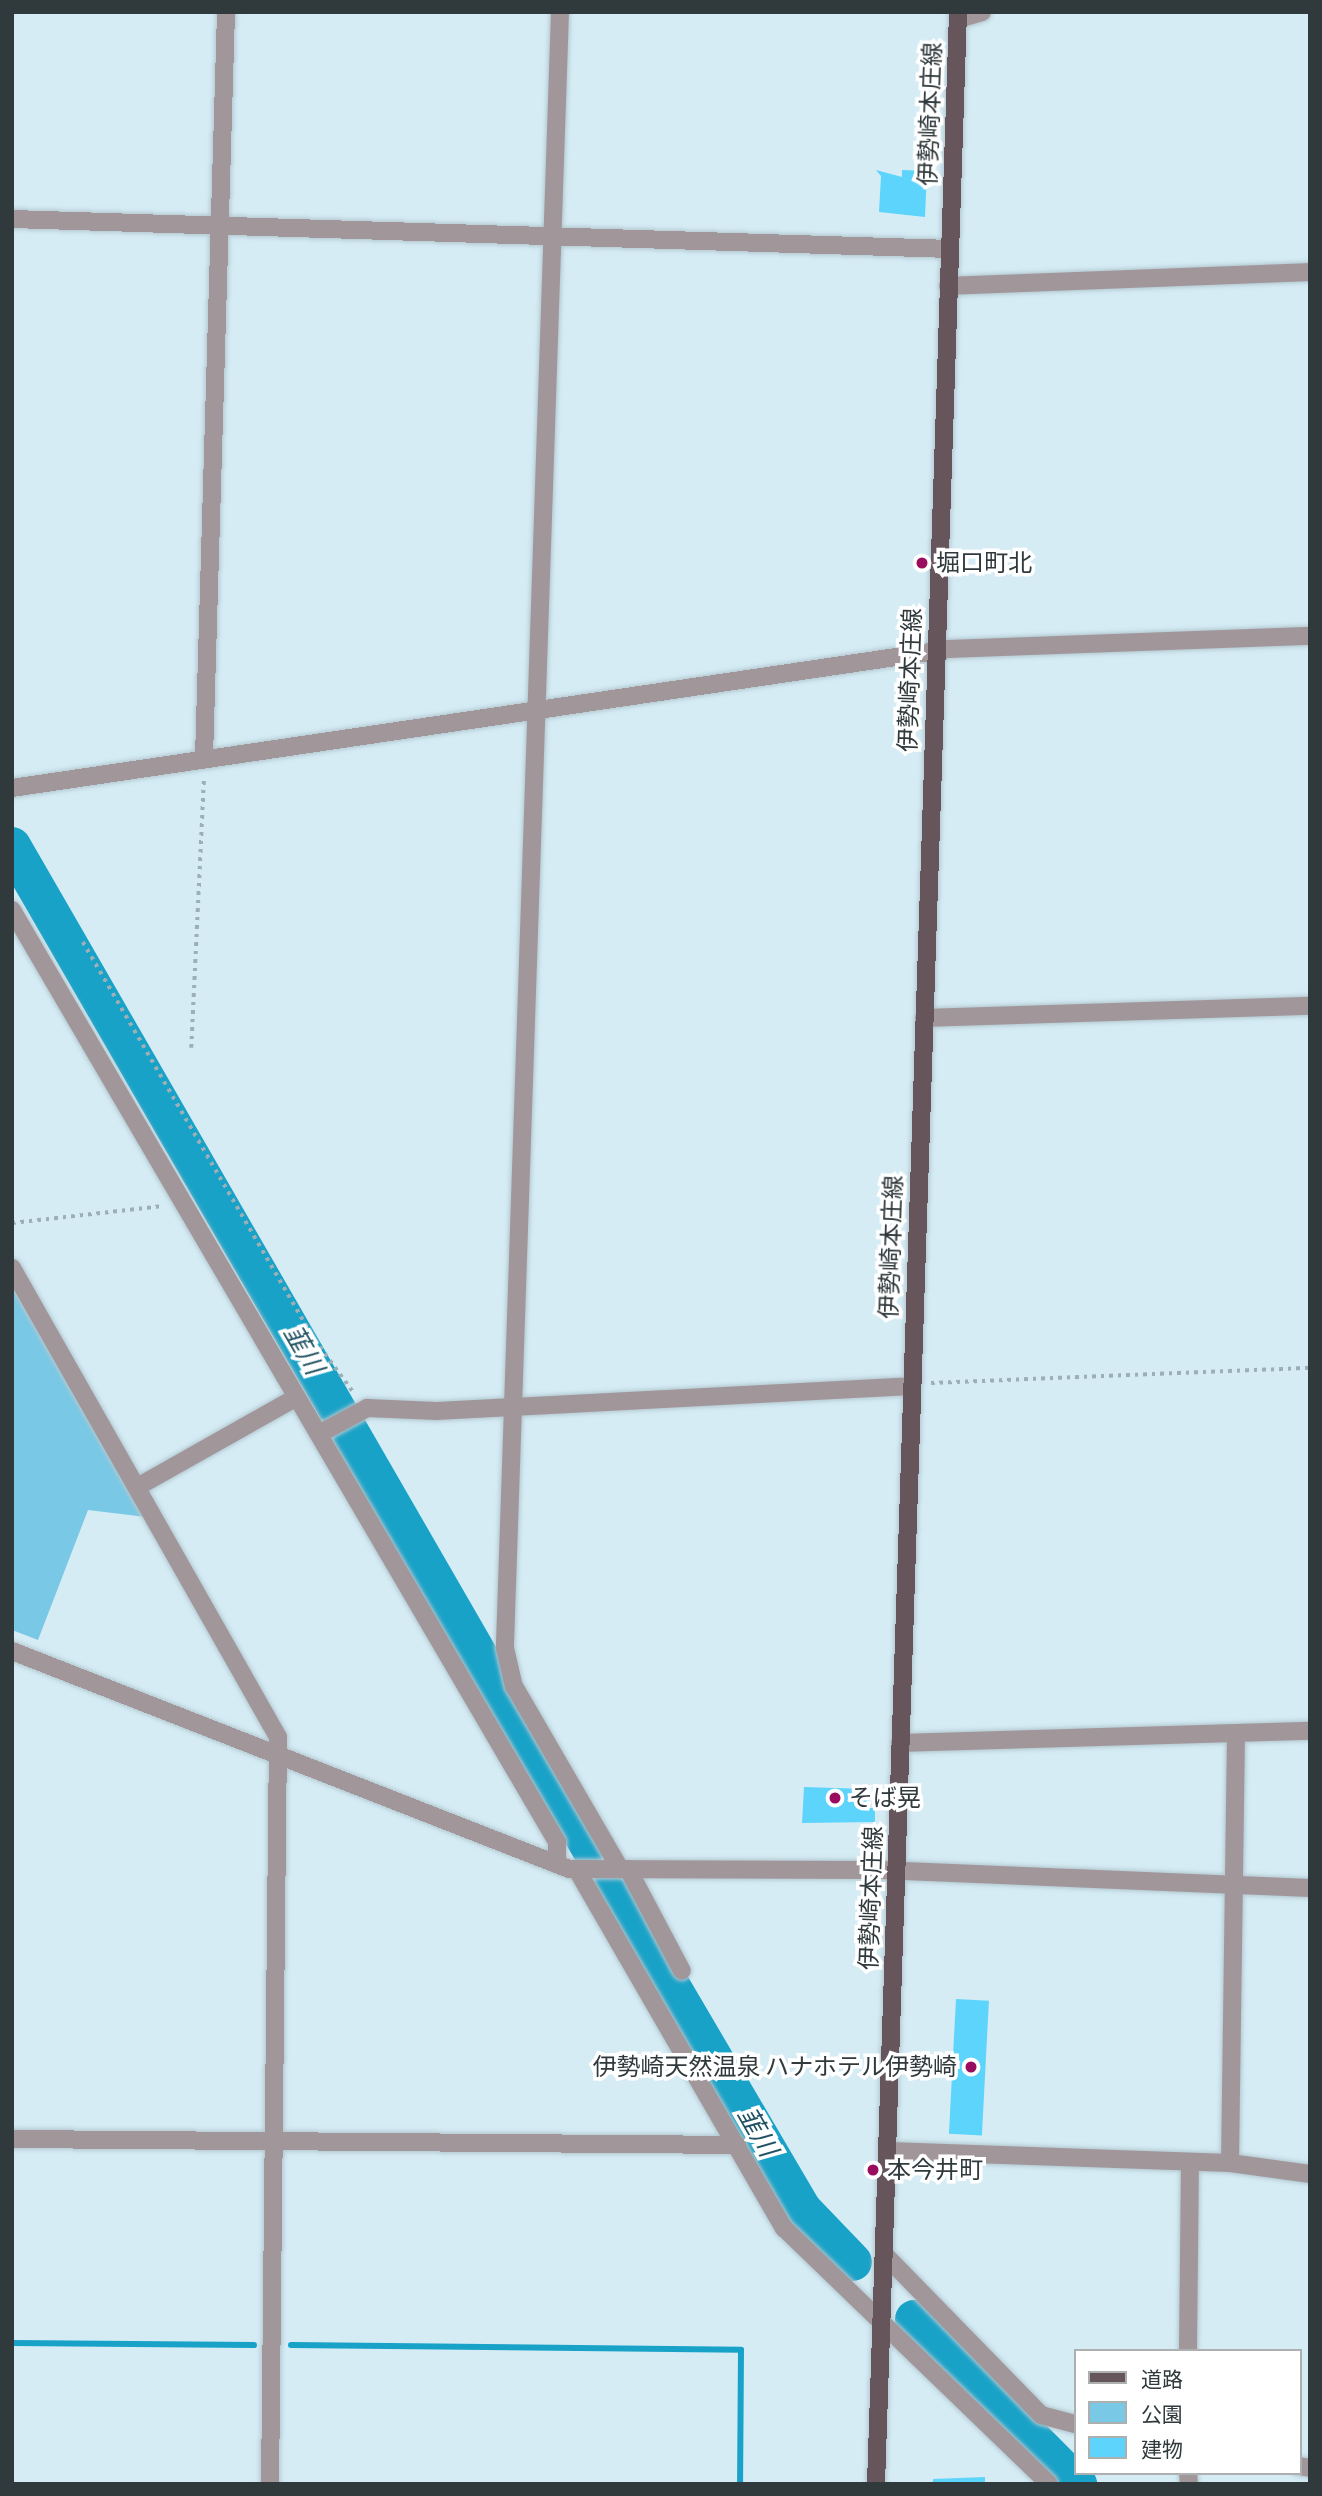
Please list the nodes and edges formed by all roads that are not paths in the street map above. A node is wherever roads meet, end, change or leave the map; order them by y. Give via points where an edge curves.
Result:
1 (226, 12) edge
2 (560, 12) edge
3 (982, 12) edge
4 (958, 16) edge
5 (12, 219) edge
6 (219, 227) junction
7 (556, 239) junction
8 (950, 249) junction
9 (1310, 272) edge
10 (948, 286) junction
11 (1310, 636) edge
12 (936, 656) junction
13 (538, 710) junction
14 (205, 758) junction
15 (12, 788) edge
16 (12, 910) edge
17 (1310, 1006) edge
18 (923, 1018) junction
19 (12, 1269) edge
20 (911, 1386) junction
21 (295, 1398) junction
22 (515, 1406) junction
23 (321, 1432) junction
24 (139, 1486) junction
25 (12, 1651) edge
26 (1310, 1731) edge
27 (1236, 1734) junction
28 (900, 1744) junction
29 (276, 1752) junction
30 (557, 1864) junction
31 (624, 1869) junction
32 (577, 1870) junction
33 (896, 1871) junction
34 (1233, 1885) junction
35 (1310, 1888) edge
36 (682, 1971) dead end
37 (12, 2139) edge
38 (274, 2143) junction
39 (737, 2145) junction
40 (889, 2151) junction
41 (1190, 2162) junction
42 (1230, 2164) junction
43 (1310, 2175) edge
44 (884, 2254) junction
45 (882, 2322) junction
46 (1188, 2349) edge
47 (1074, 2424) edge
48 (270, 2484) edge
49 (876, 2484) edge
50 (1049, 2484) edge

1 - 6 street
2 - 7 street
3 - 4 street
4 - 8 main road, 伊勢崎本庄線
5 - 6 street
6 - 7 street
6 - 14 street
7 - 8 street
7 - 13 street
8 - 10 main road, 伊勢崎本庄線
9 - 10 street
10 - 12 main road, 伊勢崎本庄線
11 - 12 street via 950,649
12 - 13 street
12 - 18 main road, 伊勢崎本庄線
13 - 14 street
13 - 22 street
14 - 15 street
16 - 21 street
17 - 18 street
18 - 20 main road, 伊勢崎本庄線
19 - 24 street
20 - 22 street
20 - 28 main road, 伊勢崎本庄線
21 - 23 street
21 - 24 street
22 - 23 street via 362,1410
22 - 31 street via 507,1663
23 - 30 street via 557,1842
24 - 29 street via 278,1737
25 - 29 street
26 - 27 street
27 - 28 street
27 - 34 street
28 - 33 main road, 伊勢崎本庄線
29 - 30 street
29 - 38 street
30 - 32 street
31 - 32 street
31 - 33 street
31 - 36 street
32 - 39 street
33 - 34 street
33 - 40 main road, 伊勢崎本庄線
34 - 35 street
34 - 42 street
37 - 38 street
38 - 39 street
38 - 48 street
39 - 45 street via 784,2228
40 - 41 street
40 - 44 main road, 伊勢崎本庄線
41 - 42 street
41 - 46 street
42 - 43 street
44 - 45 main road, 伊勢崎本庄線
44 - 47 street via 1041,2415
45 - 49 main road, 伊勢崎本庄線
45 - 50 street

